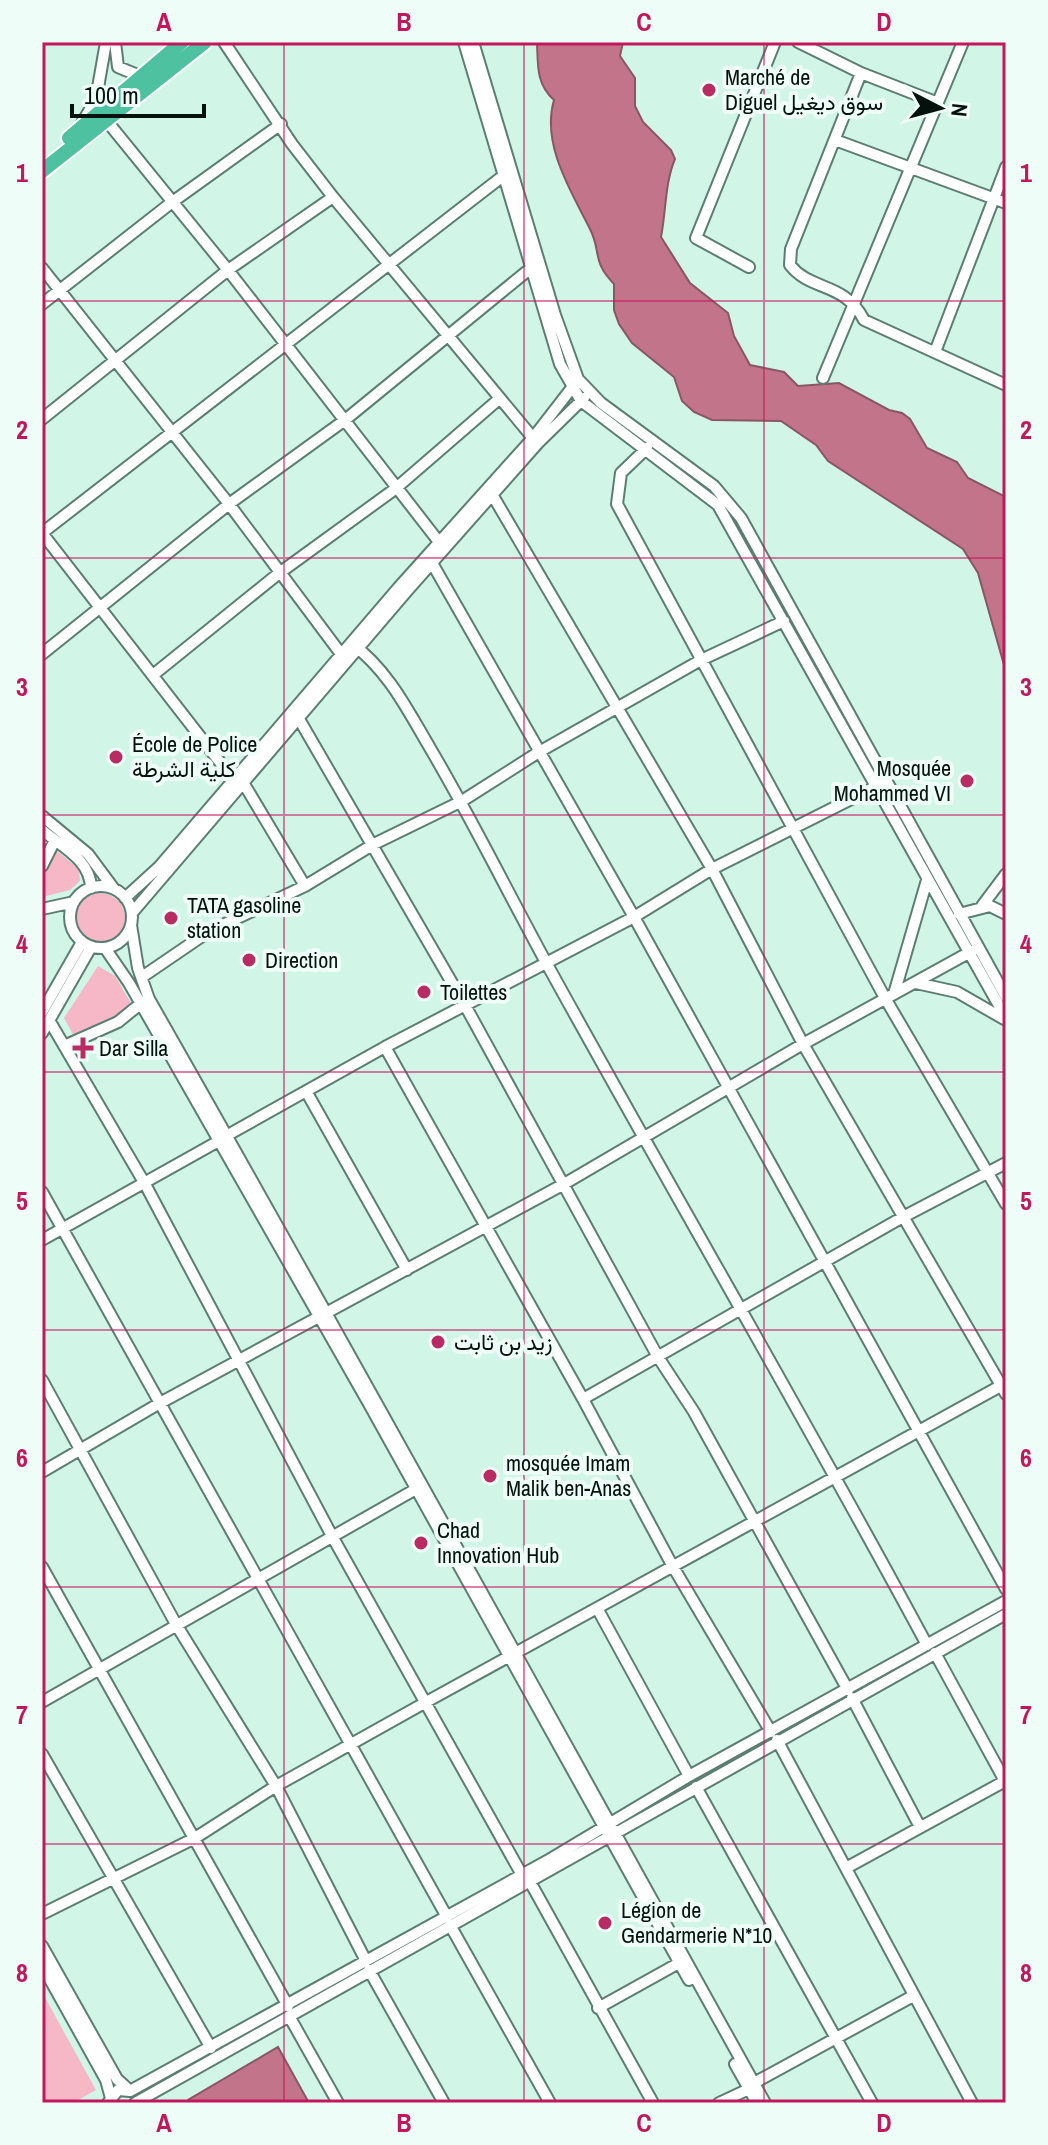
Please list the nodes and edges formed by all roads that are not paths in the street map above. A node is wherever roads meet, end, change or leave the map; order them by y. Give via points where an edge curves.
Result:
1 (106, 42) edge
2 (115, 42) edge
3 (182, 42) edge
4 (205, 42) edge
5 (224, 42) edge
6 (464, 42) edge
7 (473, 42) edge
8 (775, 42) edge
9 (798, 42) edge
10 (963, 42) edge
11 (861, 73) junction
12 (140, 76) junction
13 (938, 103) junction
14 (106, 120) junction
15 (281, 124) junction
16 (77, 131) junction
17 (835, 140) junction
18 (42, 159) edge
19 (1006, 167) edge
20 (914, 168) junction
21 (42, 171) edge
22 (503, 176) junction
23 (333, 197) junction
24 (515, 197) junction
25 (994, 198) junction
26 (171, 203) junction
27 (1006, 203) edge
28 (390, 263) junction
29 (749, 267) dead end
30 (42, 268) edge
31 (531, 268) junction
32 (228, 270) junction
33 (59, 290) junction
34 (855, 301) junction
35 (42, 304) edge
36 (447, 334) junction
37 (286, 345) junction
38 (935, 352) junction
39 (115, 363) junction
40 (823, 378) dead end
41 (578, 379) junction
42 (1006, 385) edge
43 (572, 389) junction
44 (585, 398) junction
45 (499, 399) junction
46 (42, 419) edge
47 (345, 420) junction
48 (171, 430) junction
49 (533, 438) junction
50 (647, 448) junction
51 (395, 489) junction
52 (493, 496) junction
53 (229, 504) junction
54 (439, 542) junction
55 (432, 563) junction
56 (278, 574) junction
57 (101, 609) junction
58 (784, 621) junction
59 (355, 646) junction
60 (42, 654) edge
61 (344, 658) junction
62 (701, 660) junction
63 (153, 675) junction
64 (617, 709) junction
65 (299, 719) junction
66 (539, 752) junction
67 (239, 781) junction
68 (882, 784) junction
69 (462, 801) junction
70 (42, 816) edge
71 (792, 828) junction
72 (42, 830) edge
73 (55, 840) junction
74 (374, 844) junction
75 (42, 866) edge
76 (712, 869) junction
77 (1006, 874) edge
78 (927, 880) junction
79 (305, 886) junction
80 (91, 888) junction
81 (114, 889) junction
82 (125, 898) junction
83 (74, 902) junction
84 (982, 906) junction
85 (42, 909) edge
86 (959, 914) junction
87 (1006, 914) edge
88 (634, 917) junction
89 (131, 919) junction
90 (86, 945) junction
91 (980, 947) junction
92 (105, 948) junction
93 (968, 953) junction
94 (547, 964) junction
95 (142, 977) junction
96 (914, 983) junction
97 (889, 996) junction
98 (1006, 997) edge
99 (139, 1005) junction
100 (466, 1007) junction
101 (45, 1016) edge
102 (1006, 1019) edge
103 (42, 1033) edge
104 (803, 1044) junction
105 (64, 1046) junction
106 (385, 1047) junction
107 (726, 1088) junction
108 (306, 1091) junction
109 (645, 1135) junction
110 (221, 1139) junction
111 (1006, 1163) edge
112 (988, 1172) junction
113 (145, 1184) junction
114 (564, 1184) junction
115 (42, 1192) edge
116 (1006, 1204) edge
117 (903, 1217) junction
118 (486, 1225) junction
119 (61, 1230) junction
120 (42, 1240) edge
121 (825, 1262) junction
122 (407, 1270) junction
123 (741, 1307) junction
124 (329, 1314) junction
125 (319, 1320) junction
126 (658, 1357) junction
127 (238, 1361) junction
128 (42, 1380) edge
129 (1005, 1387) edge
130 (583, 1399) junction
131 (160, 1403) junction
132 (920, 1431) junction
133 (81, 1449) junction
134 (42, 1472) edge
135 (836, 1475) junction
136 (416, 1489) junction
137 (754, 1524) junction
138 (332, 1536) junction
139 (672, 1565) junction
140 (42, 1567) edge
141 (258, 1577) junction
142 (1006, 1589) edge
143 (1006, 1601) edge
144 (597, 1608) junction
145 (1006, 1614) edge
146 (177, 1626) junction
147 (931, 1649) junction
148 (510, 1655) junction
149 (101, 1671) junction
150 (850, 1694) junction
151 (428, 1701) junction
152 (42, 1702) edge
153 (774, 1736) junction
154 (352, 1744) junction
155 (42, 1754) edge
156 (689, 1776) junction
157 (1006, 1782) edge
158 (276, 1786) junction
159 (696, 1787) junction
160 (920, 1827) junction
161 (610, 1831) junction
162 (195, 1838) junction
163 (846, 1868) junction
164 (526, 1878) junction
165 (112, 1879) junction
166 (42, 1914) edge
167 (449, 1921) junction
168 (42, 1946) edge
169 (679, 1963) junction
170 (42, 1965) edge
171 (368, 1966) junction
172 (913, 1996) junction
173 (598, 2008) junction
174 (288, 2011) junction
175 (834, 2037) junction
176 (211, 2048) junction
177 (752, 2086) junction
178 (134, 2100) edge
179 (111, 2102) edge
180 (338, 2103) edge
181 (444, 2103) edge
182 (550, 2103) edge
183 (653, 2103) edge
184 (719, 2103) edge
185 (757, 2103) edge
186 (765, 2103) edge
187 (872, 2103) edge
188 (972, 2103) edge

1 - 16 street via 96,99
2 - 12 street via 118,67
3 - 12 highway
4 - 14 highway
5 - 15 street
6 - 22 street
7 - 24 street
8 - 29 street via 696,238
9 - 11 street
10 - 13 street
11 - 13 street
11 - 17 street
12 - 16 highway
13 - 20 street
14 - 21 highway
14 - 26 street
15 - 23 street
15 - 26 street
16 - 18 highway
17 - 20 street
17 - 34 street via 789,260 799,274
19 - 25 street
20 - 25 street
20 - 34 street
22 - 24 street
22 - 28 street
23 - 28 street
23 - 32 street
24 - 31 street
24 - 41 street
25 - 27 street
25 - 38 street
26 - 32 street
26 - 33 street
28 - 36 street
28 - 37 street
30 - 33 street
31 - 36 street
31 - 43 street
32 - 37 street
32 - 39 street
33 - 35 street
33 - 39 street
34 - 38 street via 864,320
34 - 40 street
36 - 45 street
36 - 47 street
37 - 47 street
37 - 48 street
38 - 42 street
39 - 46 street
39 - 48 street
41 - 43 street
41 - 44 street
43 - 44 street
43 - 49 street
44 - 50 street
44 - 52 street
44 - 68 street via 728,499
45 - 49 street
45 - 51 street
47 - 51 street
47 - 53 street
48 - 53 street
48 - 57 street via 42,533
49 - 54 street
50 - 58 street via 718,505
50 - 62 street via 621,473 617,504
51 - 54 street
51 - 56 street
52 - 55 street
52 - 64 street
53 - 56 street
53 - 57 street
54 - 59 street
55 - 59 street
55 - 66 street
56 - 61 street
56 - 63 street
57 - 60 street
57 - 63 street
58 - 62 street
58 - 68 street
59 - 61 street
59 - 69 street via 394,687
61 - 65 street
61 - 67 street
62 - 64 street
62 - 71 street
63 - 67 street
64 - 66 street
64 - 76 street
65 - 67 street
65 - 74 street
66 - 69 street
66 - 88 street
67 - 79 street
67 - 82 street
67 - 89 street
68 - 71 street
68 - 78 street
68 - 86 street
69 - 74 street
69 - 94 street
70 - 81 street via 88,854
71 - 76 street
71 - 97 street
72 - 73 street
73 - 75 street
73 - 80 street via 88,869
74 - 79 street
74 - 100 street
76 - 88 street
76 - 104 street
77 - 84 street
78 - 93 street
78 - 97 street
79 - 95 street via 208,932
80 - 81 street
80 - 83 street
81 - 82 street
82 - 89 street
83 - 85 street
83 - 90 street via 70,919
84 - 86 street
84 - 87 street
86 - 91 street
88 - 94 street
88 - 107 street
89 - 92 street via 122,941
89 - 95 street
90 - 92 street
90 - 101 street
91 - 93 street
91 - 98 street
92 - 99 street
93 - 96 street
93 - 102 street
94 - 100 street
94 - 109 street
95 - 110 street
96 - 97 street
96 - 102 street via 957,992
97 - 104 street
97 - 112 street
99 - 105 street via 118,1022
99 - 110 street
100 - 106 street
100 - 114 street
101 - 103 street
101 - 105 street
104 - 107 street
104 - 117 street
105 - 113 street
106 - 108 street
106 - 118 street
107 - 109 street
107 - 121 street
108 - 110 street
108 - 122 street
109 - 114 street
109 - 123 street
110 - 113 street
110 - 124 street
110 - 125 street
111 - 112 street
112 - 116 street
112 - 117 street
113 - 119 street
113 - 127 street
114 - 118 street
114 - 126 street
115 - 119 street
117 - 121 street
117 - 129 street
118 - 122 street
118 - 130 street
119 - 120 street
119 - 131 street
121 - 123 street
121 - 132 street
122 - 124 street
123 - 126 street
123 - 135 street
124 - 125 street
124 - 148 street
125 - 127 street
125 - 136 street
126 - 130 street
126 - 137 street
127 - 131 street
127 - 138 street
128 - 133 street
129 - 132 street
130 - 139 street
131 - 133 street
131 - 141 street
132 - 135 street
132 - 142 street
133 - 134 street
133 - 146 street
135 - 137 street
135 - 147 street
136 - 138 street
136 - 148 street
137 - 139 street
137 - 150 street
138 - 141 street
138 - 151 street
139 - 144 street
139 - 153 street
140 - 149 street
141 - 146 street
141 - 154 street
143 - 147 street
144 - 148 street
144 - 156 street
145 - 147 street
146 - 149 street
146 - 158 street
147 - 150 street
147 - 157 street
148 - 151 street
148 - 161 street
149 - 152 street
149 - 162 street
150 - 153 street
150 - 160 street
151 - 154 street
151 - 164 street
153 - 156 street
153 - 159 street
153 - 163 street
154 - 158 street
154 - 167 street
155 - 165 street
156 - 161 street
157 - 160 street
158 - 162 street
158 - 171 street
159 - 161 street
159 - 175 street
160 - 163 street
161 - 164 street
161 - 169 street
161 - 177 street
162 - 165 street
162 - 174 street
163 - 172 street
164 - 167 street
164 - 173 street
165 - 166 street
165 - 176 street
167 - 171 street
167 - 182 street
168 - 178 street
169 - 173 street
169 - 177 street
170 - 179 street via 106,2080
171 - 174 street
171 - 181 street
172 - 175 street
172 - 188 street
173 - 183 street
174 - 176 street
174 - 178 street
174 - 180 street
175 - 177 street
175 - 187 street
176 - 178 street
177 - 184 street
177 - 185 street
177 - 186 street
178 - 179 street via 118,2090

